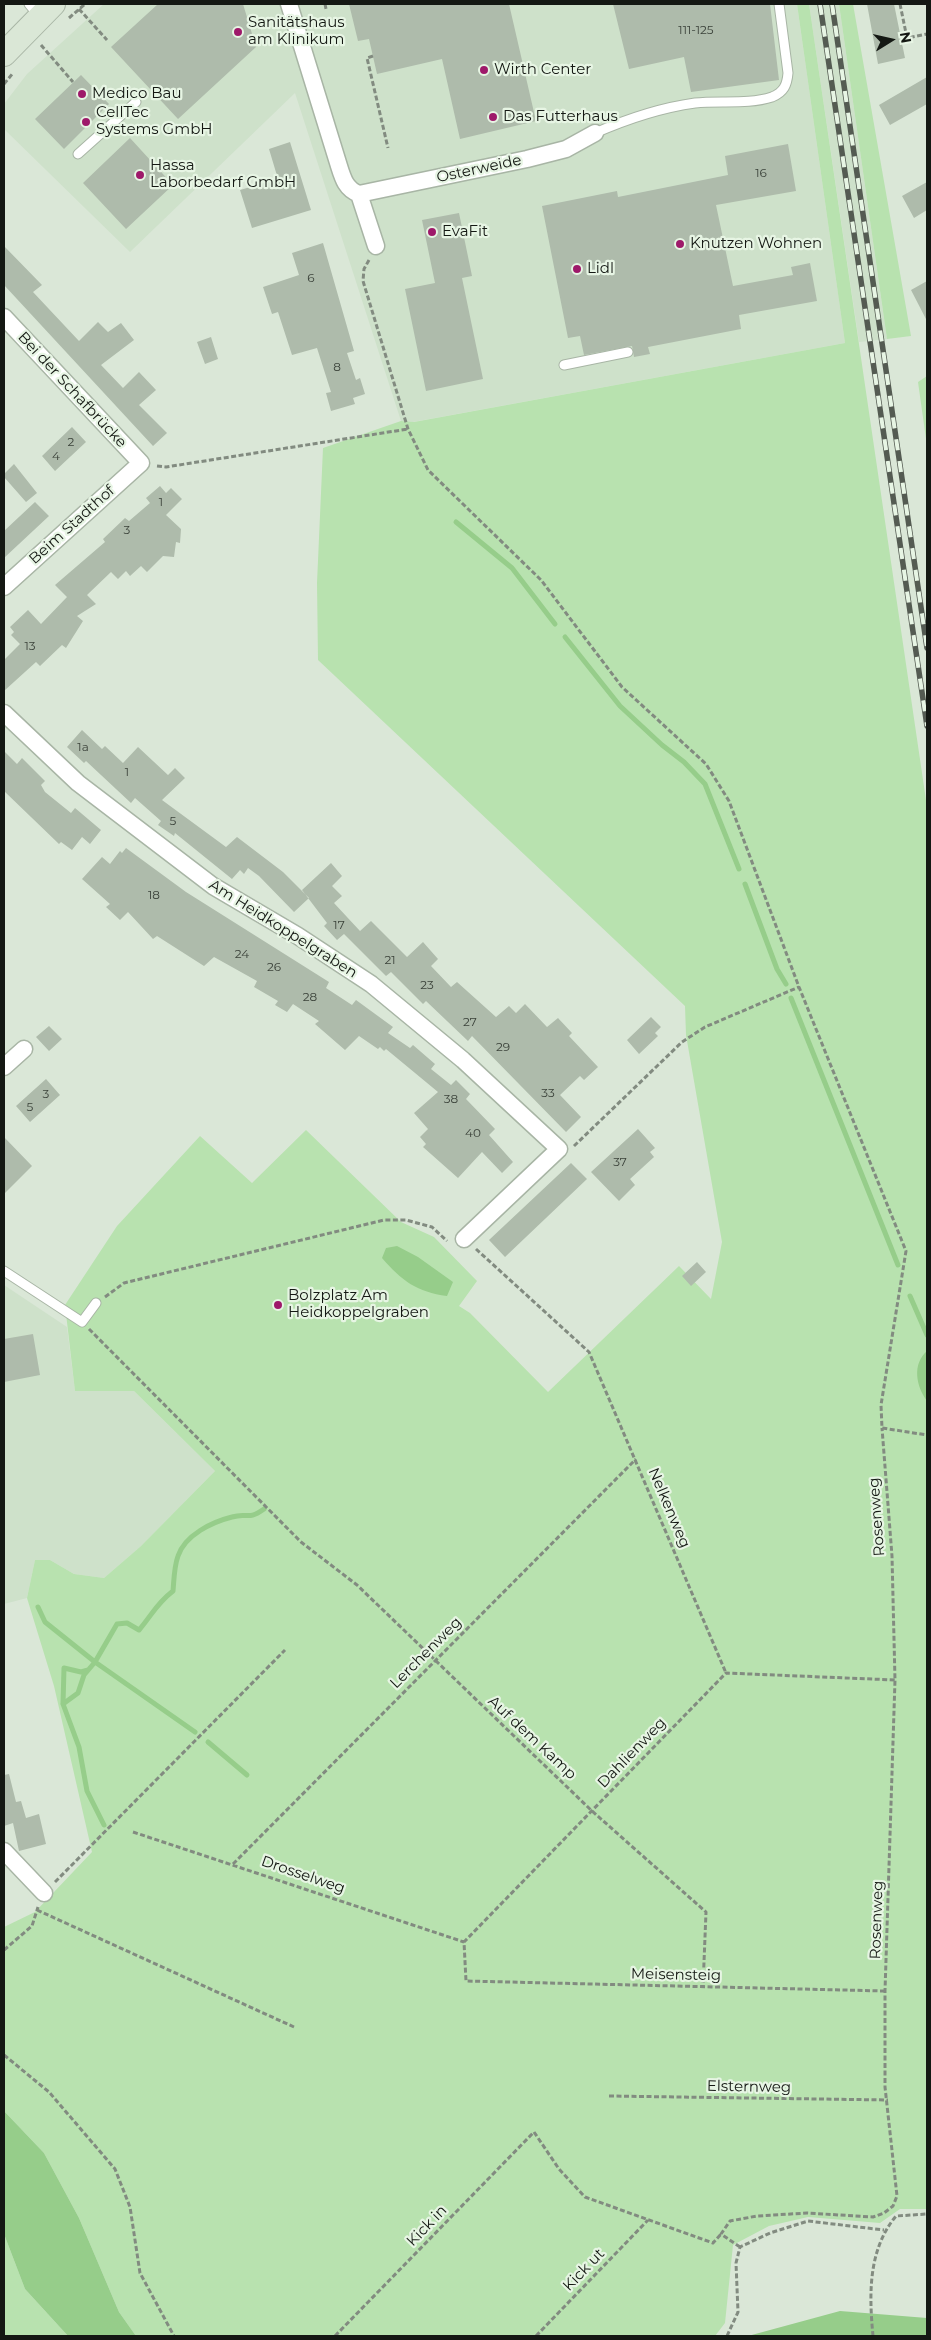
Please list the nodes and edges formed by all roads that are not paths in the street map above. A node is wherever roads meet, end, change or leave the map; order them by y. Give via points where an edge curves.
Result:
1 (289, 4) edge
2 (780, 4) edge
3 (41, 8) edge
4 (4, 54) edge
5 (136, 102) dead end
6 (595, 133) joint
7 (78, 154) dead end
8 (360, 194) junction
9 (376, 246) road end
10 (4, 317) edge
11 (628, 352) dead end
12 (564, 365) dead end
13 (141, 463) joint
14 (4, 587) edge
15 (4, 713) edge
16 (24, 1049) dead end
17 (4, 1068) edge
18 (464, 1239) road end
19 (4, 1271) edge
20 (96, 1303) road end
21 (4, 1851) edge
22 (44, 1893) road end

1 - 8 street via 345,183
2 - 6 lane via 788,74 782,91 759,100 694,103 643,114
3 - 4 main road
5 - 7 lane
6 - 8 street, Osterweide via 566,149
8 - 9 street
10 - 13 street, Bei der Schafbrücke
11 - 12 lane
13 - 14 street, Beim Stadthof
15 - 18 street, Am Heidkoppelgraben via 78,783 213,886 371,984 463,1060 559,1150
16 - 17 street
19 - 20 lane via 82,1322
21 - 22 street

